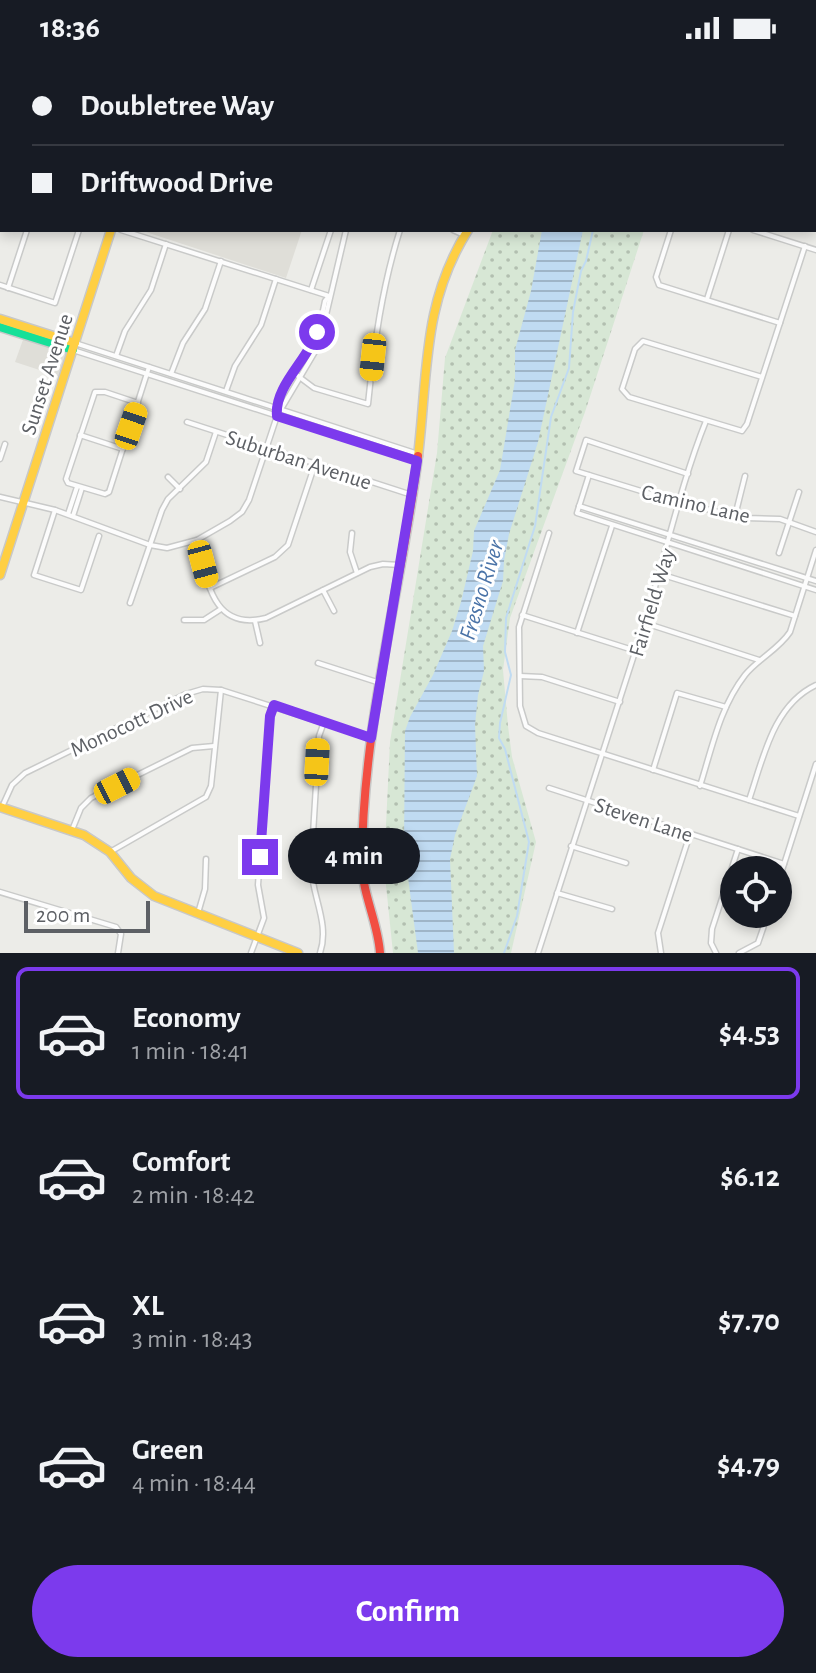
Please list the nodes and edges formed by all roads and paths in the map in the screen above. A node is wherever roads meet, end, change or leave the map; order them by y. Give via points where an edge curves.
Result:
1 (26, 232) edge
2 (78, 232) edge
3 (110, 232) edge
4 (127, 232) edge
5 (330, 232) edge
6 (345, 232) edge
7 (399, 232) edge
8 (670, 232) edge
9 (728, 232) edge
10 (760, 232) edge
11 (466, 233) edge
12 (166, 244) junction
13 (805, 246) junction
14 (816, 250) edge
15 (221, 261) junction
16 (276, 279) junction
17 (0, 285) edge
18 (8, 288) junction
19 (311, 290) junction
20 (329, 296) junction
21 (707, 299) junction
22 (0, 319) edge
23 (780, 323) junction
24 (0, 327) edge
25 (74, 347) junction
26 (116, 356) junction
27 (149, 367) junction
28 (171, 374) junction
29 (147, 375) junction
30 (296, 375) junction
31 (762, 377) junction
32 (226, 391) junction
33 (138, 403) junction
34 (276, 408) junction
35 (282, 410) junction
36 (277, 416) junction
37 (706, 421) junction
38 (187, 422) dead end
39 (216, 432) junction
40 (80, 435) junction
41 (5, 444) dead end
42 (266, 448) junction
43 (123, 449) junction
44 (418, 458) junction
45 (0, 459) edge
46 (315, 464) junction
47 (688, 474) junction
48 (589, 475) junction
49 (745, 476) dead end
50 (168, 477) dead end
51 (80, 487) junction
52 (180, 489) junction
53 (799, 492) dead end
54 (412, 495) junction
55 (0, 497) edge
56 (24, 502) junction
57 (680, 503) junction
58 (579, 506) junction
59 (55, 510) junction
60 (71, 515) junction
61 (735, 516) junction
62 (790, 522) junction
63 (612, 526) junction
64 (816, 532) edge
65 (352, 533) dead end
66 (549, 533) dead end
67 (672, 536) junction
68 (98, 537) dead end
69 (197, 540) junction
70 (669, 544) junction
71 (150, 545) junction
72 (816, 550) edge
73 (779, 553) dead end
74 (400, 565) junction
75 (357, 573) junction
76 (660, 574) junction
77 (0, 575) edge
78 (807, 578) junction
79 (816, 581) edge
80 (804, 586) junction
81 (210, 588) junction
82 (323, 590) junction
83 (816, 590) edge
84 (130, 603) dead end
85 (221, 609) junction
86 (334, 611) dead end
87 (522, 615) junction
88 (795, 616) junction
89 (184, 620) dead end
90 (255, 621) junction
91 (645, 623) junction
92 (577, 633) junction
93 (260, 643) dead end
94 (636, 651) junction
95 (759, 660) junction
96 (318, 663) dead end
97 (520, 676) junction
98 (380, 683) junction
99 (816, 685) edge
100 (221, 690) junction
101 (620, 702) junction
102 (274, 705) junction
103 (726, 707) junction
104 (324, 722) junction
105 (371, 738) junction
106 (214, 746) junction
107 (604, 754) junction
108 (816, 764) edge
109 (653, 770) junction
110 (700, 786) junction
111 (549, 788) dead end
112 (749, 800) junction
113 (589, 801) junction
114 (1, 807) edge
115 (799, 816) junction
116 (72, 830) junction
117 (690, 834) junction
118 (571, 846) junction
119 (738, 849) junction
120 (110, 852) junction
121 (759, 856) edge
122 (786, 856) edge
123 (206, 859) dead end
124 (626, 863) dead end
125 (0, 892) edge
126 (557, 893) junction
127 (612, 909) dead end
128 (198, 913) junction
129 (763, 928) edge
130 (258, 937) junction
131 (541, 952) edge
132 (118, 953) edge
133 (251, 953) edge
134 (298, 953) edge
135 (320, 953) edge
136 (380, 953) edge
137 (661, 953) edge
138 (716, 953) edge
139 (739, 953) edge

1 - 18 street
2 - 18 street via 55,303
3 - 25 street, Sunset Avenue
4 - 12 street
5 - 19 street
6 - 20 street
7 - 30 street via 375,333 368,404 314,388
8 - 21 street via 656,281
9 - 21 street
10 - 13 street
11 - 44 street via 448,260 430,336
12 - 15 street
12 - 26 street via 151,290
13 - 14 street
13 - 23 street
15 - 16 street
15 - 28 street via 205,309
16 - 19 street
16 - 32 street via 261,325
17 - 18 street
19 - 20 street
20 - 30 street via 314,343
21 - 23 street
22 - 25 street
23 - 31 street
24 - 25 street
25 - 26 street
25 - 29 street
25 - 56 street, Sunset Avenue
26 - 27 street
27 - 28 street
27 - 29 street
28 - 32 street
29 - 33 street
29 - 36 street
30 - 34 street
30 - 35 street
31 - 37 street via 742,431
31 - 37 street via 639,341 622,385 625,395
32 - 34 street
33 - 40 street via 95,392
33 - 43 street
34 - 35 street
34 - 36 street
35 - 36 street
35 - 44 street
36 - 42 street
36 - 44 street
37 - 47 street, Fairfield Way
38 - 39 street, Suburban Avenue
39 - 42 street, Suburban Avenue
39 - 52 street via 206,462
40 - 43 street
40 - 51 street via 67,482
41 - 45 street
42 - 46 street, Suburban Avenue
42 - 69 street via 242,512
43 - 51 street via 107,494
44 - 54 street
46 - 54 street, Suburban Avenue
46 - 81 street via 288,545 275,557
47 - 48 street, Camino Lane via 586,440 576,471
47 - 57 street, Fairfield Way
48 - 57 street, Camino Lane
48 - 58 street
49 - 61 street
50 - 52 street
51 - 60 street
52 - 71 street via 162,510
53 - 62 street
54 - 74 street
55 - 56 street
56 - 59 street
56 - 77 street, Sunset Avenue
57 - 61 street, Camino Lane
57 - 67 street, Fairfield Way
58 - 63 street via 577,513
58 - 67 street
59 - 60 street
59 - 68 street via 34,575 81,590
60 - 71 street
61 - 62 street, Camino Lane
62 - 64 street, Camino Lane
62 - 73 street
63 - 70 street
63 - 92 street
65 - 75 street via 350,552
66 - 87 street
67 - 70 street, Fairfield Way
67 - 78 street
69 - 71 street via 167,548
69 - 81 street
70 - 76 street, Fairfield Way
70 - 80 street
71 - 84 street
72 - 78 street
74 - 75 street via 383,564
74 - 98 street
75 - 82 street
76 - 88 street
76 - 91 street, Fairfield Way
78 - 79 street
78 - 80 street
80 - 83 street
80 - 88 street
81 - 85 street
82 - 86 street
82 - 90 street
85 - 89 street via 204,620
85 - 90 street
87 - 92 street
87 - 97 street
88 - 95 street via 787,637
90 - 93 street
91 - 94 street, Fairfield Way
91 - 95 street
92 - 94 street
94 - 101 street, Fairfield Way
95 - 103 street
96 - 98 street
97 - 101 street via 542,677
97 - 107 street via 526,726
98 - 105 street
99 - 112 street via 799,695 781,717
100 - 102 street, Monocott Drive
100 - 106 street
100 - 114 street, Monocott Drive via 186,694 25,773
101 - 107 street, Fairfield Way
102 - 104 street, Monocott Drive
102 - 130 street via 258,885 264,918
103 - 109 street via 677,693
103 - 110 street
104 - 105 street, Monocott Drive
104 - 135 street via 311,867 324,929
105 - 136 street via 361,862
106 - 116 street via 192,748 91,798
106 - 120 street via 206,797
107 - 109 street
107 - 113 street, Fairfield Way
108 - 115 street
109 - 110 street
110 - 112 street
111 - 113 street, Steven Lane
112 - 115 street
113 - 117 street, Steven Lane
113 - 118 street, Fairfield Way
114 - 116 street
115 - 122 street
116 - 120 street
117 - 119 street, Steven Lane
117 - 137 street via 658,933
118 - 124 street
118 - 126 street, Fairfield Way
119 - 121 street, Steven Lane
119 - 138 street via 712,929
120 - 128 street via 140,887
123 - 128 street
125 - 132 street via 116,927 121,934
126 - 127 street
126 - 131 street, Fairfield Way
128 - 130 street
129 - 139 street via 758,943
130 - 133 street
130 - 134 street

